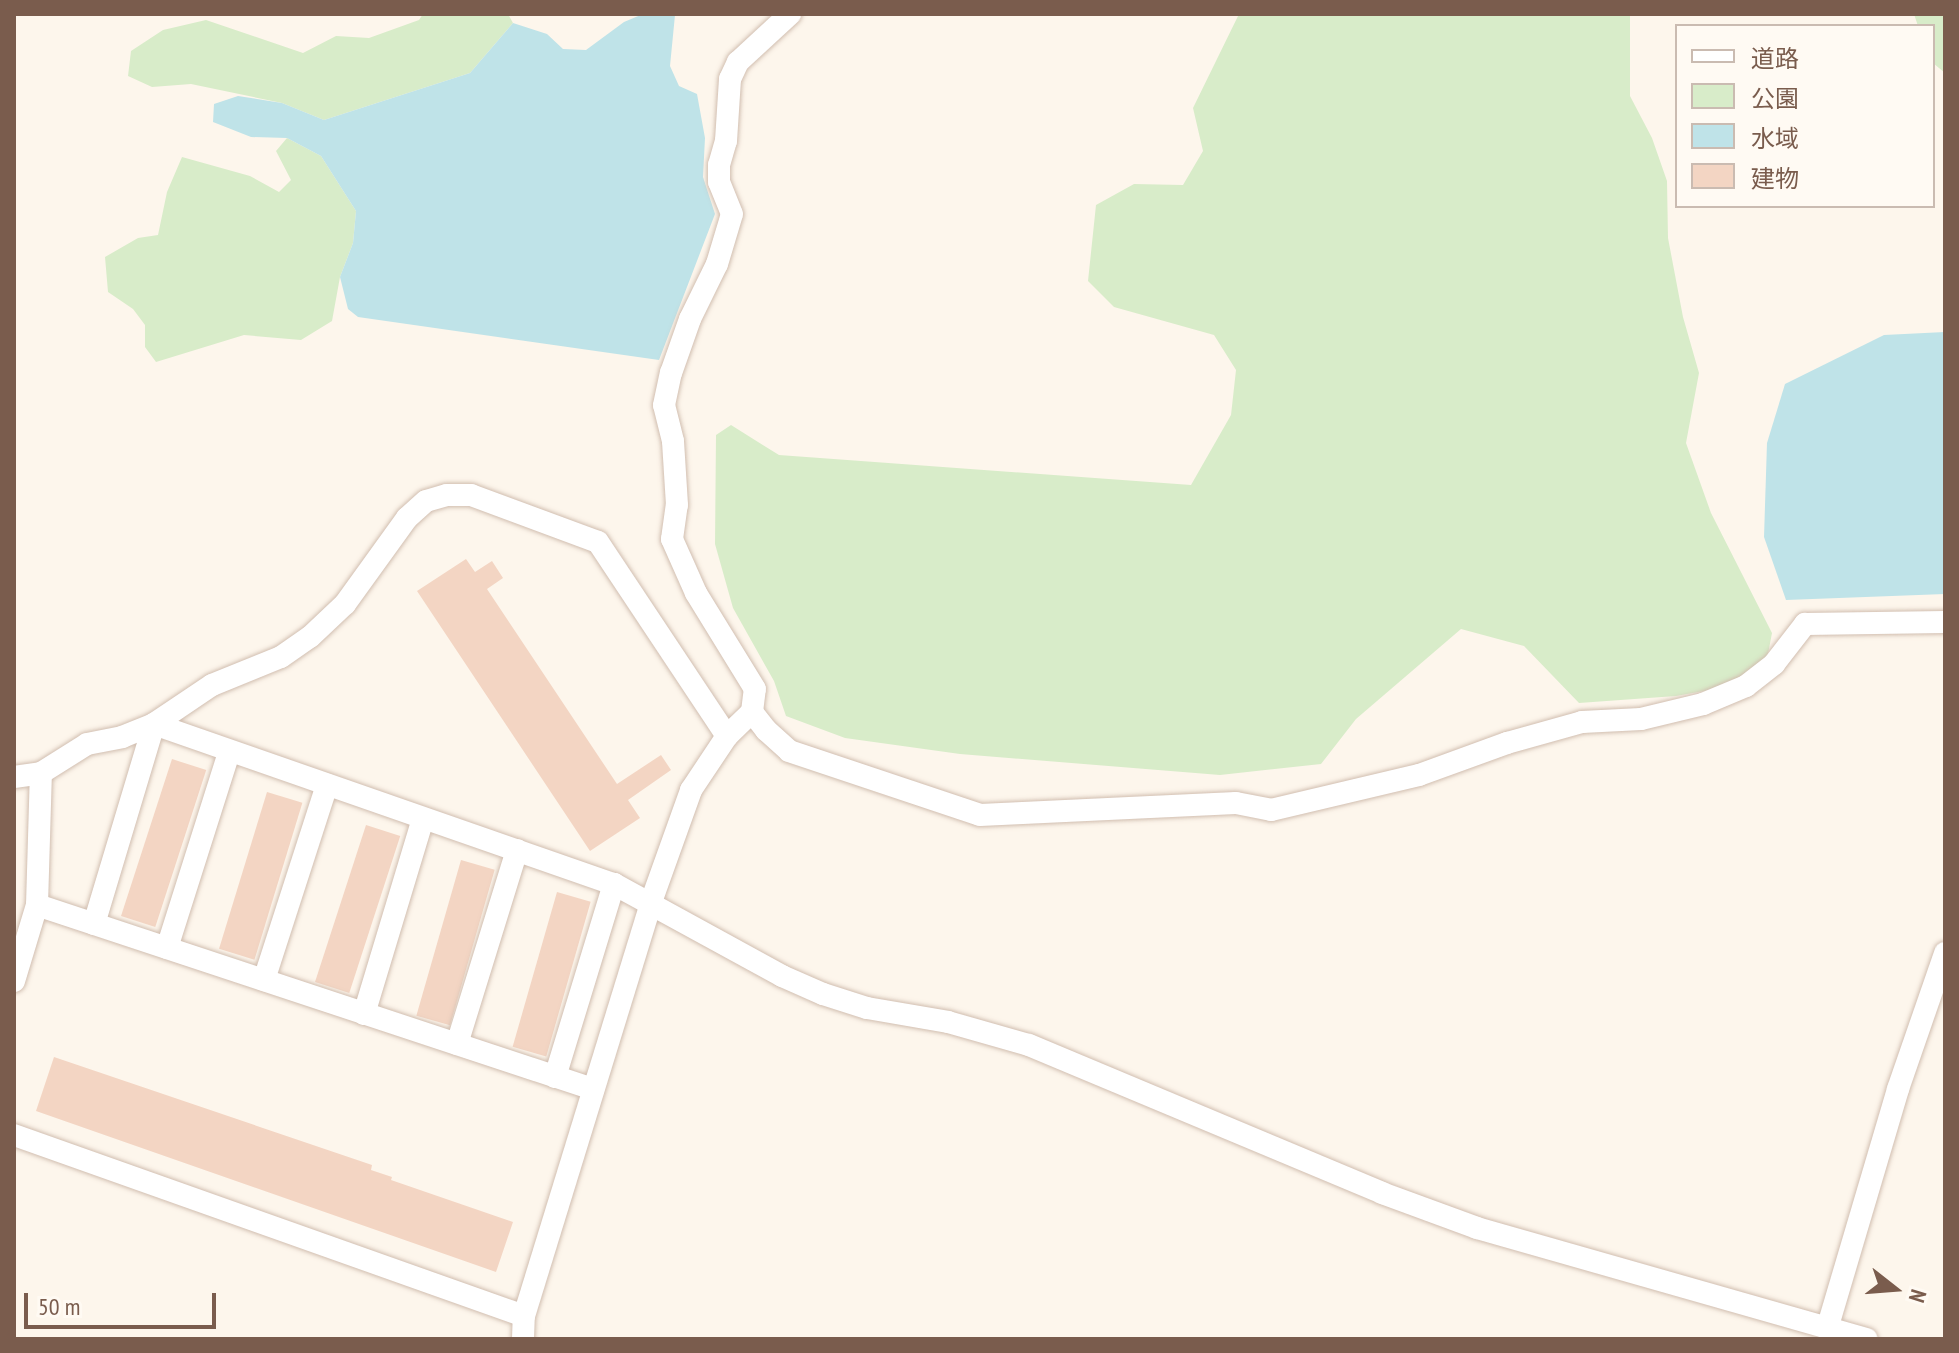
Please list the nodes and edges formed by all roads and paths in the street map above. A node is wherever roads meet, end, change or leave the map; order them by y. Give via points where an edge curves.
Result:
1 (790, 14) edge
2 (1945, 622) edge
3 (752, 712) junction
4 (154, 724) junction
5 (727, 736) junction
6 (229, 752) junction
7 (41, 773) junction
8 (14, 777) edge
9 (327, 785) junction
10 (423, 819) junction
11 (517, 850) junction
12 (614, 884) junction
13 (651, 902) junction
14 (37, 905) junction
15 (94, 924) junction
16 (167, 948) junction
17 (1945, 953) edge
18 (264, 980) junction
19 (14, 981) edge
20 (364, 1014) junction
21 (457, 1044) junction
22 (555, 1077) junction
23 (593, 1089) junction
24 (14, 1135) edge
25 (524, 1316) junction
26 (1837, 1334) edge
27 (523, 1339) edge
28 (1866, 1339) edge

1 - 3 street via 738,62 730,79 719,182 732,214 717,264 690,319 664,405 673,441 677,505 672,539 696,593 755,689
2 - 3 street via 1805,624 1774,664 1746,686 1703,704 1641,719 1582,722 1419,775 1271,810 1236,803 980,815 789,751
3 - 5 street
4 - 5 street via 212,685 281,657 310,637 345,604 407,518 426,501 471,495 598,542
4 - 6 street
4 - 7 street via 87,744
4 - 15 street
5 - 13 street via 691,790
6 - 9 street
6 - 16 street
7 - 8 street
7 - 14 street
9 - 10 street
9 - 18 street
10 - 11 street
10 - 20 street
11 - 12 street
11 - 21 street
12 - 13 street
12 - 22 street
13 - 23 street
13 - 26 street via 823,994 1029,1045 1477,1228
14 - 15 street
14 - 19 street
15 - 16 street
16 - 18 street
17 - 26 street via 1898,1089
18 - 20 street
20 - 21 street
21 - 22 street
22 - 23 street
23 - 25 street
24 - 25 street
25 - 27 street
26 - 28 street

